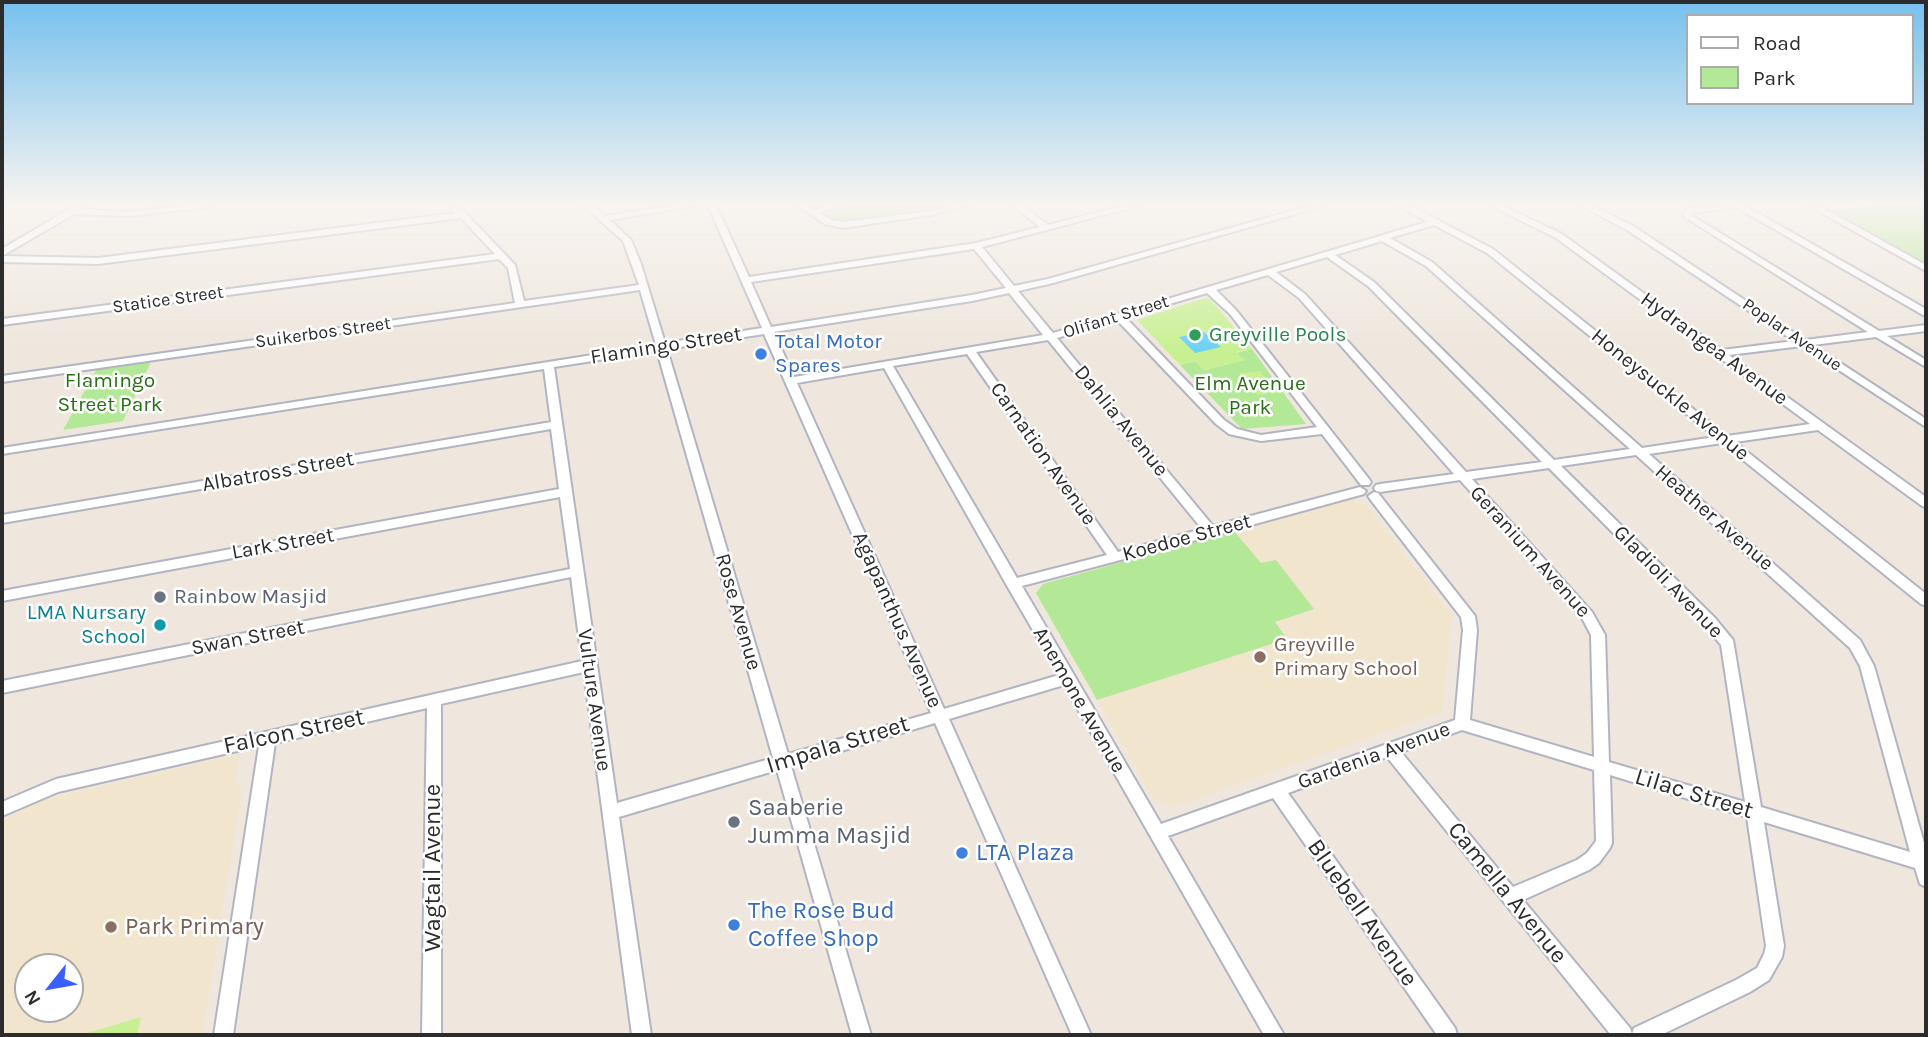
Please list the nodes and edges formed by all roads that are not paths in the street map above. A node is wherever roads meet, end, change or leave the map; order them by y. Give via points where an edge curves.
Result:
1 (158, 253) edge
2 (498, 253) edge
3 (633, 253) edge
4 (735, 253) edge
5 (926, 253) edge
6 (982, 253) edge
7 (1147, 253) edge
8 (1326, 253) edge
9 (1327, 253) edge
10 (1411, 253) edge
11 (1493, 253) edge
12 (1583, 253) edge
13 (1668, 253) edge
14 (1746, 253) edge
15 (1822, 253) edge
16 (1899, 253) edge
17 (500, 256) junction
18 (2, 259) edge
19 (1926, 268) edge
20 (1269, 271) junction
21 (747, 280) junction
22 (644, 287) junction
23 (1209, 289) junction
24 (1013, 290) junction
25 (520, 305) junction
26 (1926, 313) edge
27 (1119, 316) junction
28 (2, 323) edge
29 (1926, 328) edge
30 (768, 331) junction
31 (1877, 334) junction
32 (1052, 336) junction
33 (1804, 343) junction
34 (660, 346) junction
35 (970, 350) junction
36 (1719, 353) junction
37 (548, 364) junction
38 (887, 364) junction
39 (1926, 364) edge
40 (2, 379) edge
41 (790, 381) junction
42 (1926, 424) edge
43 (555, 425) junction
44 (1821, 426) junction
45 (1323, 430) junction
46 (1726, 439) junction
47 (2, 451) edge
48 (1639, 452) junction
49 (1551, 463) junction
50 (1462, 477) junction
51 (1369, 489) junction
52 (565, 492) junction
53 (1926, 503) edge
54 (2, 519) edge
55 (1211, 532) junction
56 (1115, 558) junction
57 (576, 572) junction
58 (1013, 584) junction
59 (2, 596) edge
60 (1926, 601) edge
61 (590, 665) junction
62 (1066, 679) junction
63 (2, 687) edge
64 (434, 701) junction
65 (940, 715) junction
66 (1462, 724) junction
67 (268, 737) junction
68 (1390, 750) junction
69 (782, 763) junction
70 (1603, 766) junction
71 (1277, 791) junction
72 (2, 809) edge
73 (611, 812) junction
74 (1753, 812) junction
75 (1157, 833) junction
76 (1924, 863) edge
77 (1926, 879) edge
78 (1510, 897) junction
79 (223, 1035) edge
80 (432, 1035) edge
81 (641, 1035) edge
82 (862, 1035) edge
83 (1082, 1035) edge
84 (1274, 1035) edge
85 (1448, 1035) edge
86 (1623, 1035) edge
87 (1641, 1035) edge

1 - 18 street via 98,261
2 - 17 street
3 - 22 street, Rose Avenue
4 - 21 street, Agapanthus Avenue
5 - 21 street
6 - 24 street, Dahlia Avenue
7 - 24 street, Flamingo Street
8 - 20 street, Olifant Street
9 - 49 street, Gladioli Avenue via 1371,284
10 - 48 street, Heather Avenue via 1429,264
11 - 46 street, Honeysuckle Avenue
12 - 36 street, Hydrangea Avenue
13 - 33 street, Poplar Avenue
14 - 31 street
15 - 26 street
16 - 19 street
17 - 25 street via 514,270
17 - 28 street, Statice Street
20 - 23 street, Olifant Street
20 - 50 street, Geranium Avenue via 1303,296
21 - 30 street, Agapanthus Avenue
22 - 25 street, Suikerbos Street
22 - 34 street, Rose Avenue
23 - 27 street, Olifant Street
23 - 45 street, Gardenia Avenue via 1233,312
24 - 30 street, Flamingo Street
24 - 32 street, Dahlia Avenue
25 - 40 street, Suikerbos Street
27 - 32 street, Olifant Street
27 - 45 street via 1233,432 1261,439
29 - 31 street
30 - 34 street, Flamingo Street
30 - 41 street, Agapanthus Avenue
31 - 33 street
31 - 39 street
32 - 35 street, Olifant Street
32 - 55 street, Dahlia Avenue
33 - 36 street
33 - 42 street, Poplar Avenue
34 - 37 street, Flamingo Street
34 - 69 street, Rose Avenue
35 - 38 street, Olifant Street
35 - 56 street, Carnation Avenue
36 - 44 street, Hydrangea Avenue
37 - 43 street, Vulture Avenue
37 - 47 street, Flamingo Street
38 - 41 street, Olifant Street
38 - 58 street, Anemone Avenue
41 - 65 street, Agapanthus Avenue
43 - 52 street, Vulture Avenue
43 - 54 street, Albatross Street
44 - 46 street, Koedoe Street
44 - 53 street, Hydrangea Avenue
45 - 51 street, Gardenia Avenue
46 - 48 street, Koedoe Street
46 - 60 street, Honeysuckle Avenue
48 - 49 street, Koedoe Street
48 - 76 street, Heather Avenue via 1859,649
49 - 50 street, Koedoe Street
49 - 74 street, Gladioli Avenue via 1728,644
50 - 51 street, Koedoe Street
50 - 70 street, Geranium Avenue via 1595,626
51 - 55 street, Koedoe Street
51 - 66 street, Gardenia Avenue via 1468,616
52 - 57 street, Vulture Avenue
52 - 59 street, Lark Street
55 - 56 street, Koedoe Street
56 - 58 street, Koedoe Street
57 - 61 street, Vulture Avenue
57 - 63 street, Swan Street
58 - 62 street, Anemone Avenue
61 - 64 street, Falcon Street
61 - 73 street, Vulture Avenue
62 - 65 street, Impala Street
62 - 75 street, Anemone Avenue
64 - 67 street, Falcon Street
64 - 80 street, Wagtail Avenue
65 - 69 street, Impala Street
65 - 83 street, Agapanthus Avenue
66 - 68 street, Gardenia Avenue
66 - 70 street, Lilac Street
67 - 72 street, Falcon Street via 56,786
67 - 79 street
68 - 71 street, Gardenia Avenue
68 - 78 street, Camella Avenue
69 - 73 street, Impala Street
69 - 82 street, Rose Avenue
70 - 74 street, Lilac Street
70 - 78 street, Geranium Avenue via 1604,843 1599,851 1583,865
71 - 75 street, Gardenia Avenue
71 - 85 street, Bluebell Avenue
73 - 81 street, Vulture Avenue
74 - 76 street, Lilac Street
74 - 87 street, Gladioli Avenue via 1774,946 1770,966 1743,986
75 - 84 street, Anemone Avenue
76 - 77 street, Heather Avenue
78 - 86 street, Camella Avenue

